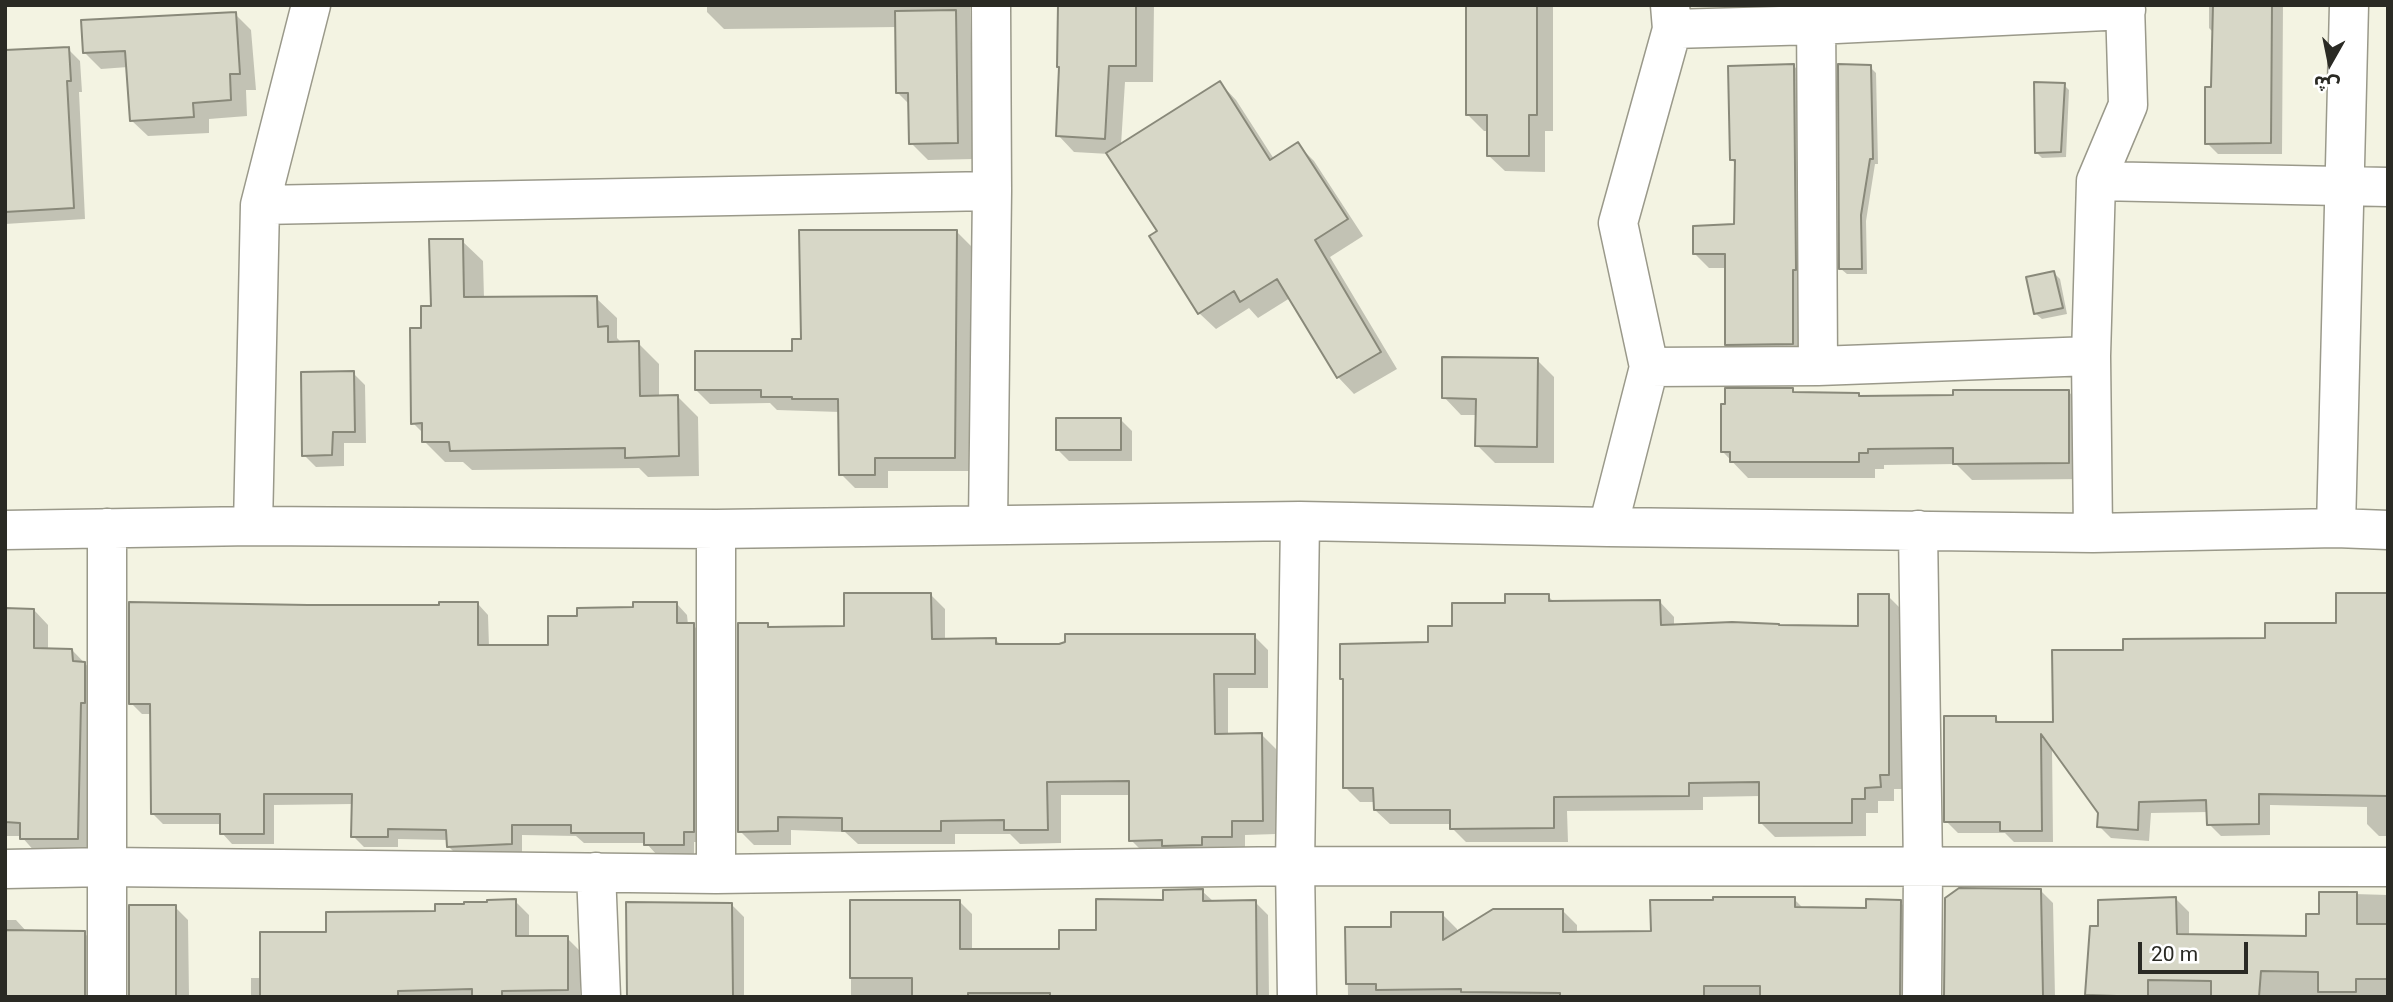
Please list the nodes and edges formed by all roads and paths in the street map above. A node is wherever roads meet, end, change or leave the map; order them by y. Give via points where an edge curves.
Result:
1 (311, 5) edge
2 (990, 5) edge
3 (2349, 5) edge
4 (2125, 7) edge
5 (1816, 15) edge
6 (1671, 17) edge
7 (2096, 181) junction
8 (2388, 187) edge
9 (2343, 188) junction
10 (992, 191) junction
11 (260, 205) junction
12 (2091, 356) junction
13 (1818, 366) junction
14 (1649, 367) junction
15 (1300, 521) junction
16 (988, 525) junction
17 (253, 526) junction
18 (1608, 527) junction
19 (107, 528) junction
20 (2336, 528) junction
21 (716, 529) junction
22 (5, 530) edge
23 (1918, 530) junction
24 (2388, 530) edge
25 (2092, 533) junction
26 (1295, 866) junction
27 (108, 867) junction
28 (2388, 867) edge
29 (1923, 868) junction
30 (5, 869) edge
31 (596, 872) junction
32 (716, 874) junction
33 (107, 997) edge
34 (601, 997) edge
35 (1297, 997) edge
36 (1922, 997) edge

1 - 11 street
2 - 10 street
3 - 9 street
4 - 5 street
4 - 7 street via 2128,106
5 - 6 street
5 - 13 street
6 - 14 street via 1618,223
7 - 9 street
7 - 12 street
8 - 9 street
9 - 20 street
10 - 11 street
10 - 16 street
11 - 17 street
12 - 13 street
12 - 25 street
13 - 14 street
14 - 18 street
15 - 16 street
15 - 18 street
15 - 26 street
16 - 21 street
17 - 19 street
17 - 21 street
18 - 23 street
19 - 22 street
19 - 27 street
20 - 24 street
20 - 25 street
21 - 32 street
23 - 25 street
23 - 29 street
26 - 29 street
26 - 32 street
26 - 35 street
27 - 30 street
27 - 31 street
27 - 33 street
28 - 29 street
29 - 36 street
31 - 32 street
31 - 34 street

